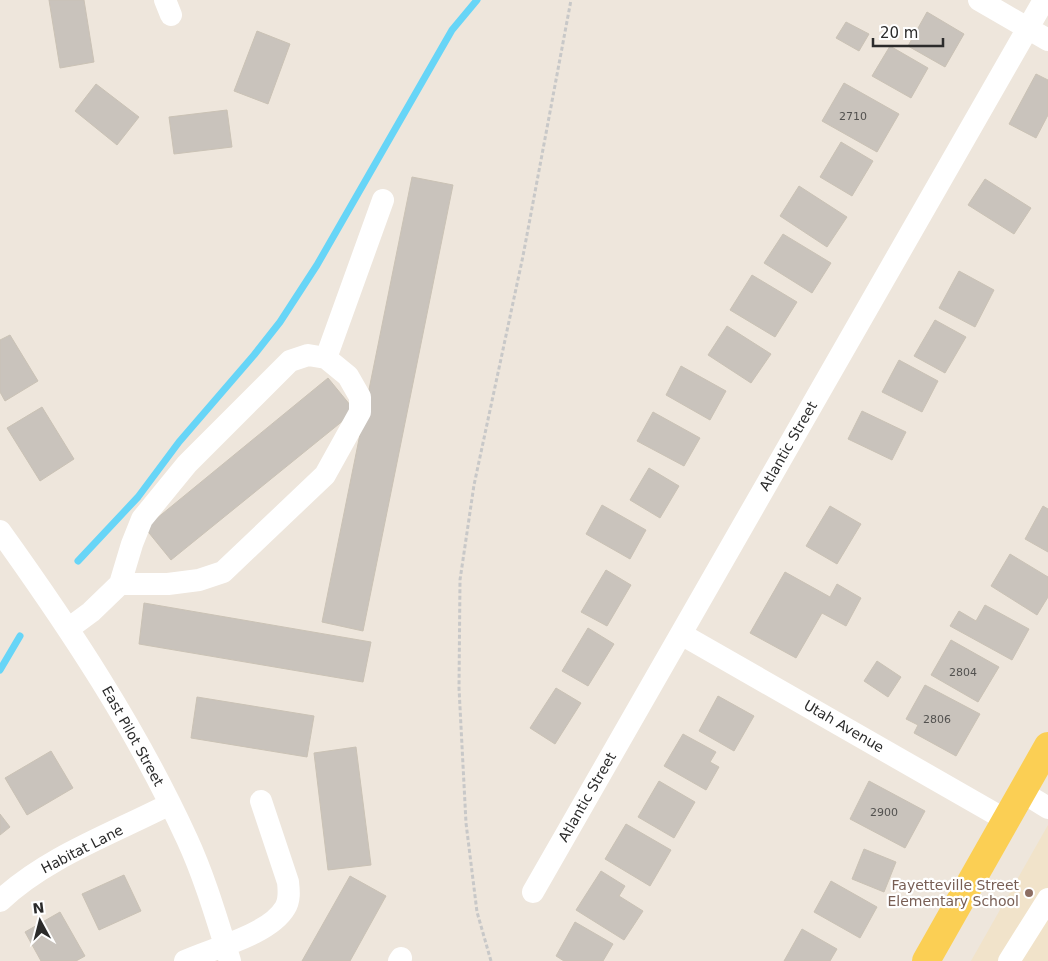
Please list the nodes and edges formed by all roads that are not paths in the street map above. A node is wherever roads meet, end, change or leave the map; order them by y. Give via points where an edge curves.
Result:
1 (979, 0) edge
2 (1044, 0) edge
3 (1028, 28) junction
4 (1048, 40) edge
5 (383, 200) dead end
6 (326, 358) junction
7 (0, 531) edge
8 (120, 584) junction
9 (68, 628) junction
10 (680, 634) junction
11 (1048, 746) edge
12 (1022, 792) junction
13 (261, 801) dead end
14 (170, 804) junction
15 (1048, 808) edge
16 (1006, 820) junction
17 (533, 892) dead end
18 (1048, 899) edge
19 (0, 901) edge
20 (227, 953) edge
21 (185, 961) edge
22 (926, 961) edge
23 (1009, 961) edge

1 - 3 street
2 - 3 street, Atlantic Street
3 - 4 street
3 - 10 street, Atlantic Street
5 - 6 street
6 - 8 street via 308,355 290,361 187,464 142,519
6 - 8 street via 348,376 360,397 360,412 325,475 223,572 199,580 168,584
7 - 9 street, East Pilot Street
8 - 9 street via 91,612
9 - 14 street, East Pilot Street via 113,697
10 - 16 street, Utah Avenue
10 - 17 street, Atlantic Street
11 - 12 main road
12 - 15 street
12 - 16 main road
13 - 20 street via 288,882 286,908 274,921
14 - 19 street, Habitat Lane via 49,865 19,883
14 - 20 street, East Pilot Street via 188,840
16 - 22 main road
18 - 23 street
20 - 21 street

